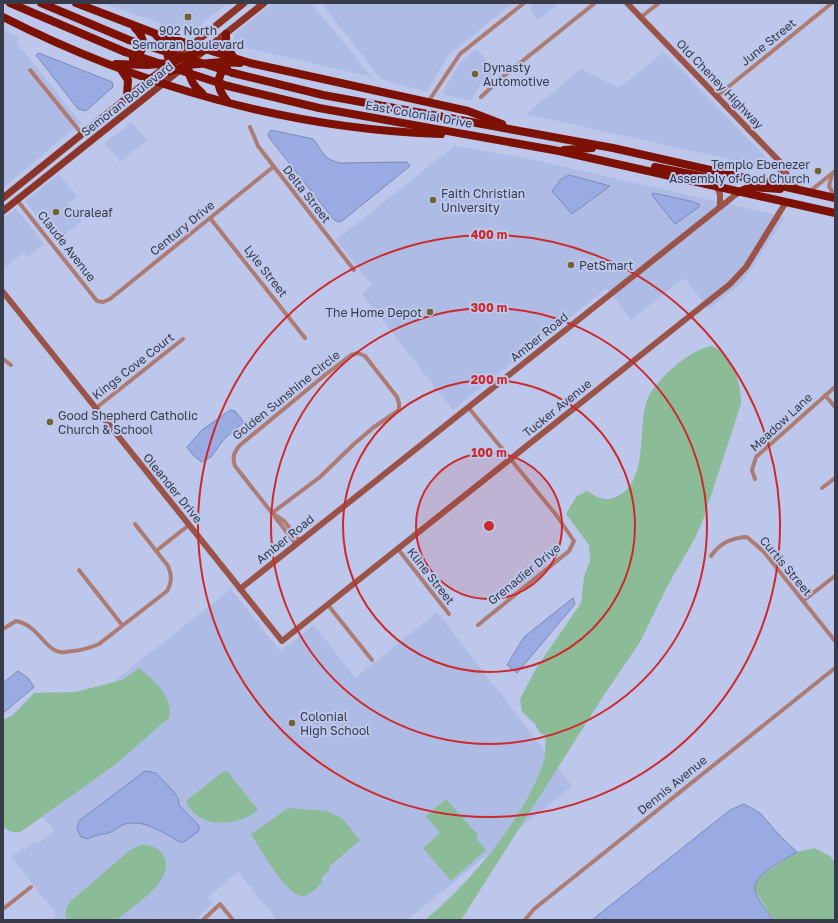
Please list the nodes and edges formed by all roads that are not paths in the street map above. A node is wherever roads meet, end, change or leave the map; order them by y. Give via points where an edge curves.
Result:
1 (10, 3) edge
2 (41, 3) edge
3 (76, 3) edge
4 (244, 3) edge
5 (264, 3) edge
6 (524, 3) edge
7 (595, 3) edge
8 (627, 3) edge
9 (659, 3) edge
10 (832, 3) edge
11 (3, 17) edge
12 (641, 17) junction
13 (133, 26) junction
14 (154, 33) junction
15 (226, 34) junction
16 (191, 45) junction
17 (207, 49) junction
18 (232, 60) junction
19 (188, 61) junction
20 (169, 63) junction
21 (120, 66) junction
22 (30, 70) dead end
23 (168, 72) junction
24 (149, 79) junction
25 (164, 84) junction
26 (127, 96) junction
27 (207, 96) junction
28 (717, 96) junction
29 (481, 97) dead end
30 (227, 101) junction
31 (428, 102) junction
32 (250, 127) dead end
33 (520, 131) junction
34 (82, 134) junction
35 (468, 135) junction
36 (613, 148) junction
37 (559, 151) junction
38 (782, 164) junction
39 (274, 167) junction
40 (648, 171) junction
41 (721, 172) junction
42 (833, 172) edge
43 (772, 183) junction
44 (717, 187) junction
45 (803, 190) junction
46 (739, 192) junction
47 (3, 198) edge
48 (835, 198) edge
49 (17, 200) junction
50 (786, 202) junction
51 (720, 206) junction
52 (3, 211) edge
53 (833, 214) edge
54 (210, 218) junction
55 (354, 270) dead end
56 (3, 292) edge
57 (103, 302) joint
58 (305, 338) dead end
59 (183, 339) dead end
60 (3, 359) edge
61 (11, 365) dead end
62 (835, 387) edge
63 (825, 395) junction
64 (468, 407) junction
65 (835, 407) edge
66 (96, 408) junction
67 (510, 459) junction
68 (835, 478) edge
69 (755, 479) dead end
70 (822, 488) dead end
71 (272, 513) junction
72 (135, 524) dead end
73 (189, 525) junction
74 (298, 543) junction
75 (398, 549) junction
76 (156, 551) junction
77 (711, 556) dead end
78 (79, 570) dead end
79 (835, 576) edge
80 (240, 589) junction
81 (803, 601) junction
82 (328, 605) junction
83 (449, 614) dead end
84 (122, 625) junction
85 (478, 625) dead end
86 (3, 629) edge
87 (282, 641) joint
88 (835, 641) edge
89 (372, 660) dead end
90 (835, 668) edge
91 (31, 887) dead end
92 (3, 909) edge
93 (203, 920) edge
94 (233, 920) edge
95 (525, 920) edge

1 - 35 highway, East Colonial Drive, bridge via 125,52 228,86 320,108
2 - 33 highway, East Colonial Drive, bridge via 129,40 233,73 323,95
3 - 13 highway
4 - 16 main road, Semoran Boulevard
5 - 15 main road
6 - 31 street via 460,54
7 - 29 street
8 - 12 street, Old Cheney Highway
9 - 12 street
10 - 28 street, June Street
11 - 21 highway via 105,63
12 - 28 street, Old Cheney Highway
13 - 14 highway
13 - 21 highway via 143,37 144,44 137,56
14 - 16 highway
14 - 20 highway via 165,45
15 - 17 main road
15 - 18 highway via 226,44
16 - 17 highway
16 - 19 highway
16 - 20 main road, Semoran Boulevard
17 - 18 highway
17 - 19 highway
18 - 19 highway
18 - 30 highway via 222,72 218,84 219,92
18 - 31 highway
19 - 20 highway
19 - 23 highway
19 - 25 main road, Semoran Boulevard
19 - 27 highway via 191,80 195,87
20 - 21 highway
20 - 23 highway
20 - 24 main road, Semoran Boulevard
21 - 24 highway
21 - 26 highway via 128,80
22 - 34 street
23 - 24 highway
23 - 25 highway
24 - 25 highway
24 - 26 main road, Semoran Boulevard
25 - 27 highway
25 - 49 main road, Semoran Boulevard
26 - 34 main road, Semoran Boulevard
27 - 30 highway
28 - 38 street, Old Cheney Highway
30 - 35 highway via 357,129
31 - 33 highway via 468,111
32 - 39 street, Delta Street via 254,140
33 - 36 highway, East Colonial Drive
34 - 47 main road, Semoran Boulevard
35 - 37 highway, East Colonial Drive
36 - 37 highway
36 - 41 highway, East Colonial Drive
37 - 40 highway, East Colonial Drive
38 - 43 street via 780,175
38 - 45 street, Old Cheney Highway via 790,182
39 - 54 street, Century Drive
39 - 55 street, Delta Street
40 - 41 highway via 654,167 705,177
40 - 44 highway, East Colonial Drive
41 - 43 highway, East Colonial Drive
42 - 45 street
42 - 48 street via 829,186
43 - 45 highway, East Colonial Drive
44 - 46 highway, East Colonial Drive
44 - 51 street
45 - 46 highway via 751,188
45 - 48 highway, East Colonial Drive
46 - 50 highway, East Colonial Drive
46 - 51 street, Amber Road
49 - 52 main road, Semoran Boulevard
49 - 57 street, Claude Avenue via 97,301
50 - 53 highway, East Colonial Drive
50 - 67 street, Tucker Avenue via 746,267 730,284
51 - 64 street, Amber Road
54 - 57 street, Century Drive
54 - 58 street, Lyle Street
56 - 66 street, Oleander Drive
59 - 66 street, Kings Cove Court
60 - 61 street
62 - 63 street, Meadow Lane
63 - 65 street
63 - 69 street, Meadow Lane via 756,457 752,470
64 - 67 street
64 - 74 street, Amber Road
66 - 73 street, Oleander Drive
67 - 75 street, Tucker Avenue
67 - 85 street, Grenadier Drive via 574,541 569,551
68 - 70 street
71 - 71 street, Golden Sunshine Circle via 235,466 232,458 234,452 351,355 358,353 366,356 397,397 398,410 364,435 320,477
71 - 74 street, Golden Sunshine Circle
72 - 76 street
73 - 76 street
73 - 80 street, Oleander Drive
74 - 80 street, Amber Road
75 - 82 street, Tucker Avenue
75 - 83 street, Kline Street
76 - 84 street via 168,566 171,584 167,591
77 - 81 street, Curtis Street via 727,541 747,537 764,552
78 - 84 street
79 - 81 street
80 - 87 street, Oleander Drive
81 - 88 street, Curtis Street
82 - 87 street, Tucker Avenue
82 - 89 street
84 - 86 street via 90,649 60,652 53,650 32,626 24,622 16,620
90 - 95 street, Dennis Avenue via 534,909
91 - 92 street
93 - 94 street via 220,904

